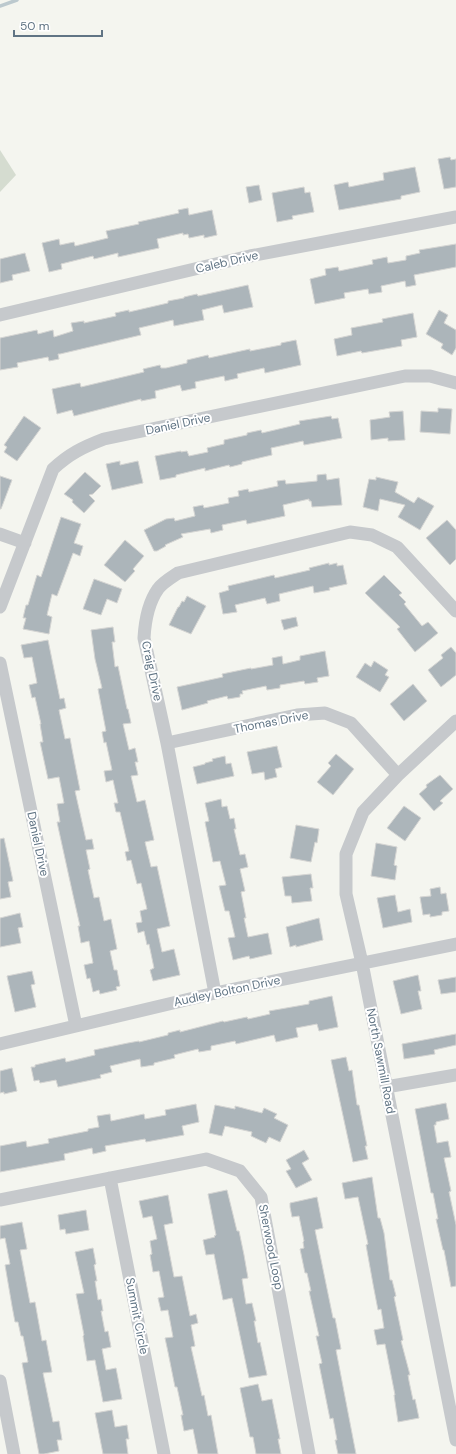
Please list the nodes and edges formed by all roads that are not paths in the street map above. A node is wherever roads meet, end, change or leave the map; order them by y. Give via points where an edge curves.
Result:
1 (456, 217) edge
2 (0, 315) edge
3 (456, 383) edge
4 (0, 534) edge
5 (24, 543) junction
6 (0, 607) edge
7 (456, 611) edge
8 (0, 663) edge
9 (456, 721) edge
10 (167, 743) junction
11 (398, 775) junction
12 (456, 944) edge
13 (362, 963) junction
14 (215, 993) junction
15 (76, 1026) junction
16 (0, 1044) edge
17 (456, 1075) edge
18 (386, 1087) junction
19 (110, 1178) junction
20 (0, 1200) edge
21 (0, 1381) edge
22 (456, 1440) edge
23 (14, 1454) edge
24 (164, 1454) edge
25 (309, 1454) edge

1 - 2 street, Caleb Drive via 250,256
3 - 5 street, Daniel Drive via 430,376 405,376 104,439 84,446 64,458 53,469
4 - 5 street
5 - 6 street, Daniel Drive
7 - 10 street, Craig Drive via 397,547 372,535 350,532 178,573 158,588 146,620 144,638
8 - 15 street, Daniel Drive
9 - 11 street, North Sawmill Road
10 - 11 street, Thomas Drive via 297,714 325,713 351,723
10 - 14 street, Craig Drive
11 - 13 street, North Sawmill Road via 362,812 346,854 346,894
12 - 13 street, Audley Bolton Drive
13 - 14 street, Audley Bolton Drive
13 - 18 street, North Sawmill Road
14 - 15 street, Audley Bolton Drive
15 - 16 street, Audley Bolton Drive
17 - 18 street
18 - 22 street, North Sawmill Road
19 - 20 street, Sherwood Loop
19 - 24 street, Summit Circle
19 - 25 street, Sherwood Loop via 206,1159 240,1171 262,1197
21 - 23 street

